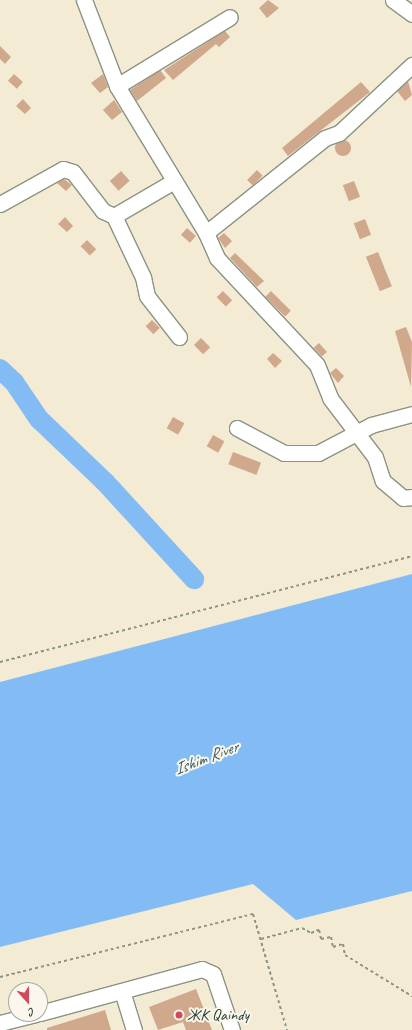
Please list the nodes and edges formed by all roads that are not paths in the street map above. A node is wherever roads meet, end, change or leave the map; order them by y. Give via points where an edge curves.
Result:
1 (84, 0) edge
2 (393, 0) edge
3 (412, 14) edge
4 (230, 17) dead end
5 (412, 65) edge
6 (118, 86) junction
7 (174, 181) junction
8 (0, 204) edge
9 (114, 216) junction
10 (206, 233) junction
11 (179, 337) dead end
12 (412, 414) edge
13 (237, 428) dead end
14 (354, 434) junction
15 (412, 497) edge
16 (122, 990) junction
17 (48, 1011) edge
18 (134, 1030) edge
19 (232, 1030) edge

1 - 6 street
2 - 3 street
4 - 6 street
5 - 10 street via 339,133 325,138
6 - 7 street
7 - 9 street
7 - 10 street
8 - 9 street via 64,169 73,172 103,211
9 - 11 street via 143,277 147,296
10 - 14 street via 217,258 236,282 269,310 317,365 330,398
12 - 14 street via 371,425
13 - 14 street via 284,453 318,453
14 - 15 street via 375,458 383,481 403,498
16 - 17 street
16 - 18 street
16 - 19 street via 202,969 213,974

